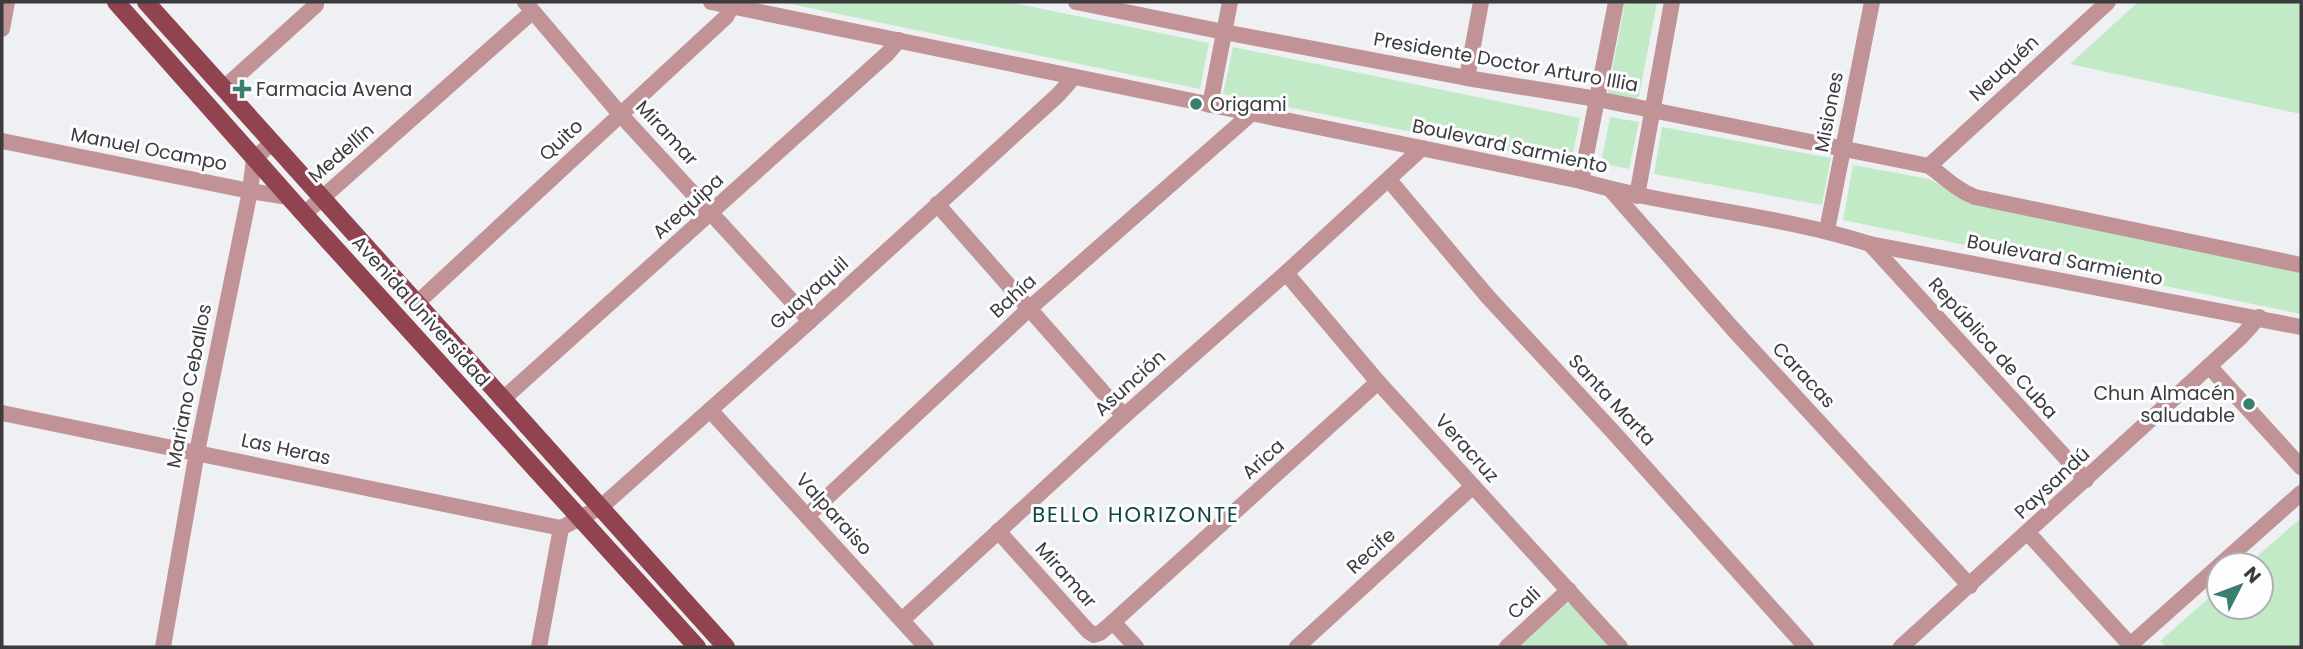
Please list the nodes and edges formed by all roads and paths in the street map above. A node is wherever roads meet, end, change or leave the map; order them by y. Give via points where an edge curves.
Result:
1 (7, 2) edge
2 (116, 2) edge
3 (146, 2) edge
4 (316, 2) edge
5 (711, 2) edge
6 (1076, 2) edge
7 (1230, 2) edge
8 (1481, 2) edge
9 (1616, 2) edge
10 (1672, 2) edge
11 (1872, 2) edge
12 (2108, 2) edge
13 (733, 4) edge
14 (529, 7) edge
15 (2, 29) edge
16 (1224, 32) junction
17 (899, 40) junction
18 (1074, 77) junction
19 (1467, 78) junction
20 (224, 88) junction
21 (1597, 99) junction
22 (1210, 104) junction
23 (1652, 110) junction
24 (1252, 113) junction
25 (620, 114) junction
26 (2, 141) edge
27 (273, 142) junction
28 (1422, 148) junction
29 (1844, 150) junction
30 (254, 159) junction
31 (1929, 166) junction
32 (1389, 180) junction
33 (1581, 181) junction
34 (1610, 190) junction
35 (250, 191) junction
36 (1637, 196) junction
37 (288, 197) junction
38 (321, 199) junction
39 (937, 204) junction
40 (712, 212) junction
41 (304, 214) junction
42 (1827, 230) junction
43 (1870, 244) junction
44 (2301, 265) edge
45 (1286, 274) junction
46 (417, 303) junction
47 (1030, 308) junction
48 (2259, 317) junction
49 (810, 321) junction
50 (2301, 327) edge
51 (2209, 366) junction
52 (1378, 382) junction
53 (502, 400) junction
54 (710, 410) junction
55 (2, 414) edge
56 (1124, 416) junction
57 (197, 452) junction
58 (2301, 467) edge
59 (2086, 480) junction
60 (1473, 486) junction
61 (2301, 493) edge
62 (601, 507) junction
63 (807, 516) junction
64 (580, 517) junction
65 (561, 528) junction
66 (998, 531) junction
67 (2028, 533) junction
68 (2237, 551) edge
69 (2205, 580) edge
70 (1970, 586) junction
71 (1569, 590) junction
72 (902, 620) junction
73 (1113, 622) junction
74 (1307, 644) edge
75 (163, 647) edge
76 (539, 647) edge
77 (697, 647) edge
78 (726, 647) edge
79 (926, 647) edge
80 (1136, 647) edge
81 (1507, 647) edge
82 (1620, 647) edge
83 (1806, 647) edge
84 (1901, 647) edge
85 (2130, 647) edge

1 - 15 street
2 - 30 main road, Avenida Universidad
3 - 20 main road, Avenida Universidad
4 - 20 street
5 - 13 street, Boulevard Sarmiento
6 - 16 street, Presidente Doctor Arturo Illia
7 - 16 street
8 - 19 street
9 - 21 street
10 - 23 street
11 - 29 street, Misiones
12 - 31 street, Neuquén
13 - 17 street, Boulevard Sarmiento
13 - 25 street, Quito via 726,17
14 - 25 street, Miramar
14 - 38 street, Medellín
16 - 19 street, Presidente Doctor Arturo Illia
16 - 22 street
17 - 18 street, Boulevard Sarmiento
17 - 40 street, Arequipa
18 - 22 street, Boulevard Sarmiento
18 - 39 street, Guayaquil
19 - 21 street, Presidente Doctor Arturo Illia
20 - 27 main road, Avenida Universidad
21 - 23 street, Presidente Doctor Arturo Illia
21 - 33 street
22 - 24 street, Boulevard Sarmiento
23 - 29 street, Presidente Doctor Arturo Illia
23 - 36 street
24 - 28 street, Boulevard Sarmiento
24 - 47 street, Bahía
25 - 40 street, Miramar
25 - 46 street, Quito
26 - 35 street, Manuel Ocampo
27 - 30 street
27 - 38 main road, Avenida Universidad
28 - 32 street, Asunción
28 - 33 street, Boulevard Sarmiento
29 - 31 street, Presidente Doctor Arturo Illia
29 - 42 street, Misiones
30 - 35 street, Mariano Ceballos
30 - 37 main road, Avenida Universidad
31 - 44 street via 1949,184 1975,197
32 - 45 street, Asunción
32 - 83 street, Santa Marta via 1488,297
33 - 34 street, Boulevard Sarmiento
34 - 36 street, Boulevard Sarmiento
34 - 70 street, Caracas
35 - 37 street, Manuel Ocampo
35 - 57 street, Mariano Ceballos
36 - 42 street, Boulevard Sarmiento
37 - 41 main road, Avenida Universidad
38 - 41 street, Medellín
38 - 46 main road, Avenida Universidad
39 - 47 street
39 - 49 street, Guayaquil
40 - 49 street, Miramar
40 - 53 street, Arequipa
41 - 64 main road, Avenida Universidad
42 - 43 street, Boulevard Sarmiento
43 - 48 street, Boulevard Sarmiento
43 - 59 street, República de Cuba
45 - 52 street, Veracruz
45 - 56 street, Asunción
46 - 53 main road, Avenida Universidad
47 - 56 street
47 - 63 street, Bahía
48 - 50 street, Boulevard Sarmiento
48 - 51 street, Paysandú
49 - 54 street, Guayaquil
51 - 58 street
51 - 59 street, Paysandú
52 - 60 street, Veracruz
52 - 73 street, Arica
53 - 62 main road, Avenida Universidad
54 - 62 street, Guayaquil
54 - 63 street, Valparaiso
55 - 57 street, Las Heras
56 - 66 street, Asunción
57 - 65 street, Las Heras
57 - 75 street, Mariano Ceballos
59 - 67 street, Paysandú
60 - 71 street, Veracruz
60 - 74 street, Recife
61 - 68 street
62 - 64 street, Guayaquil
62 - 78 main road, Avenida Universidad
63 - 72 street, Valparaiso
64 - 65 street, Guayaquil
64 - 77 main road, Avenida Universidad
65 - 76 street
66 - 72 street, Asunción
66 - 73 street, Miramar via 1088,631 1100,633
67 - 70 street, Paysandú
67 - 85 street
69 - 85 street
70 - 84 street, Paysandú
71 - 81 street, Cali
71 - 82 street, Veracruz
72 - 79 street, Valparaiso
73 - 80 street, Miramar

